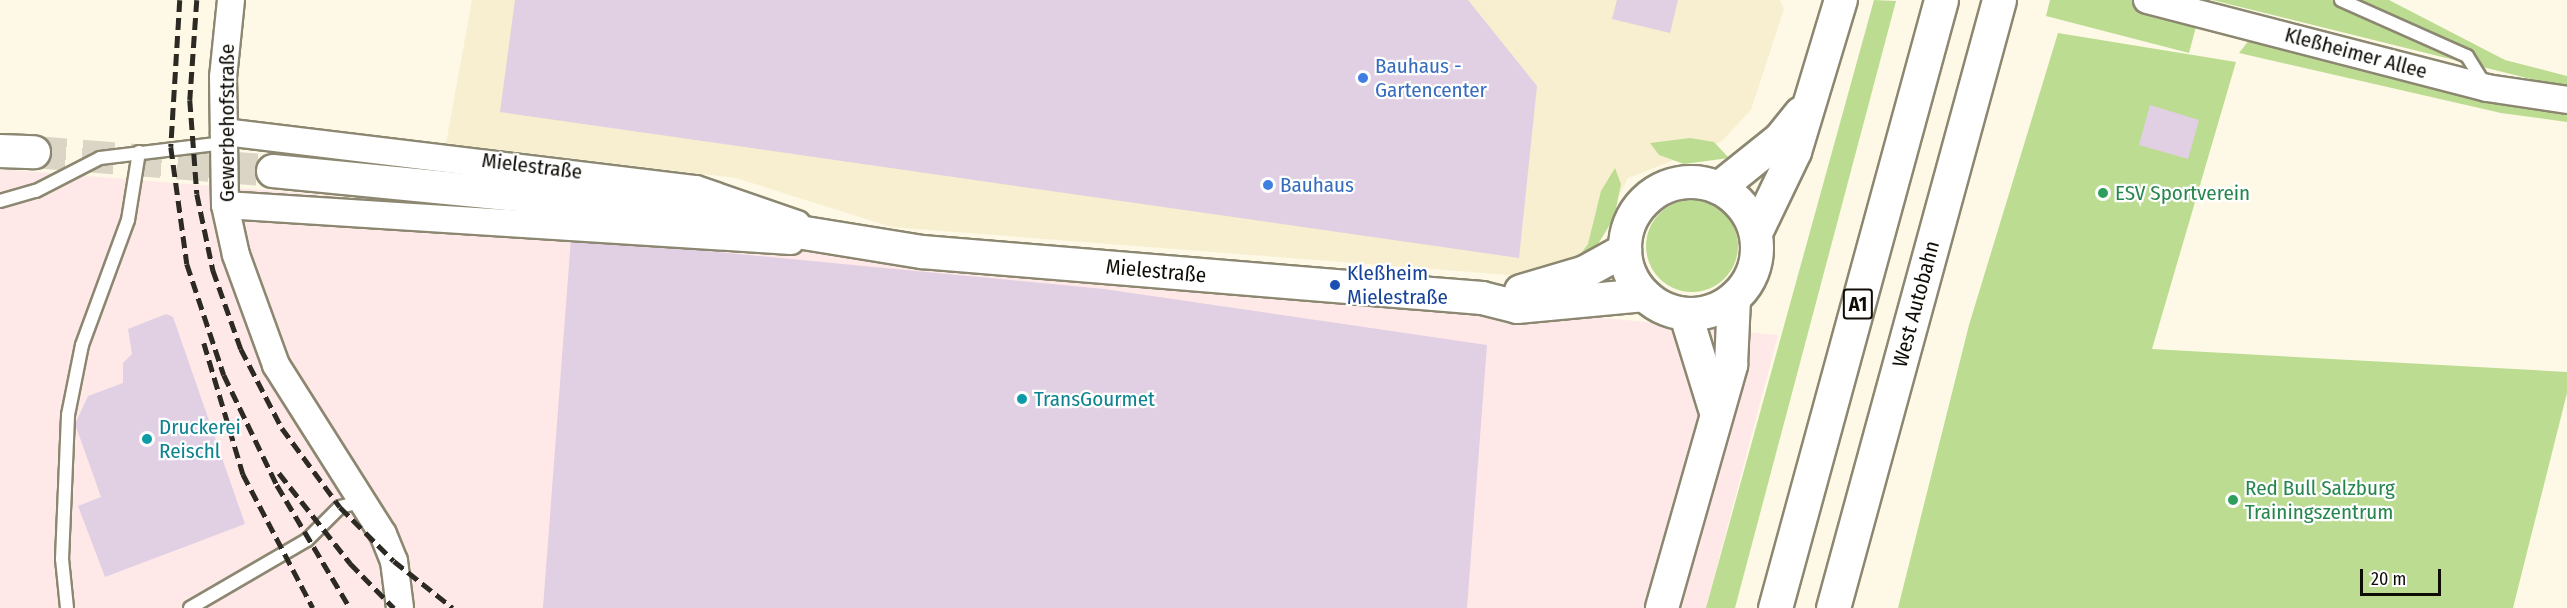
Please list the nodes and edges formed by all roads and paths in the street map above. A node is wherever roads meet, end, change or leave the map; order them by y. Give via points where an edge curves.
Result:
1 (231, 0) edge
2 (1840, 0) edge
3 (1941, 0) edge
4 (1999, 0) edge
5 (2147, 0) edge
6 (2341, 0) edge
7 (2487, 88) junction
8 (2567, 100) edge
9 (1804, 110) junction
10 (224, 138) junction
11 (0, 151) edge
12 (34, 152) tunnel mouth
13 (140, 152) junction
14 (273, 171) tunnel mouth
15 (1719, 188) junction
16 (0, 201) edge
17 (225, 205) junction
18 (1756, 233) junction
19 (830, 239) junction
20 (1625, 250) junction
21 (1644, 295) junction
22 (1482, 298) junction
23 (1734, 299) junction
24 (1686, 315) junction
25 (1715, 409) junction
26 (360, 502) junction
27 (67, 608) edge
28 (190, 608) edge
29 (400, 608) edge
30 (1662, 608) edge
31 (1775, 608) edge
32 (1833, 608) edge

1 - 10 street, Gewerbehofstraße
2 - 9 street
3 - 31 highway, A1
4 - 32 highway, West Autobahn
5 - 7 street, Kleßheimer Allee
6 - 7 lane via 2466,56
7 - 8 street, Kleßheimer Allee
9 - 15 street via 1780,139
9 - 18 street via 1795,152
10 - 13 lane
10 - 17 street, Gewerbehofstraße
10 - 19 street, Mielestraße via 696,189
11 - 12 street
13 - 16 lane via 86,162 36,191
13 - 27 lane via 128,220 82,345 68,415 62,559
14 - 19 street, Mielestraße via 650,208
15 - 18 street via 1736,199
15 - 20 street via 1686,182 1655,193 1632,218
17 - 19 street, Mielestraße via 760,242
17 - 26 street, Gewerbehofstraße via 251,302 276,365
18 - 23 street via 1754,269
19 - 22 street, Mielestraße via 922,252
20 - 21 street via 1634,282
20 - 22 street, Mielestraße via 1547,286
21 - 22 street, Mielestraße via 1517,307
21 - 24 street
23 - 24 street via 1703,314
23 - 25 street via 1731,364
24 - 25 street
25 - 30 street
26 - 28 lane via 340,507 299,546
26 - 29 street, Gewerbehofstraße via 394,561

